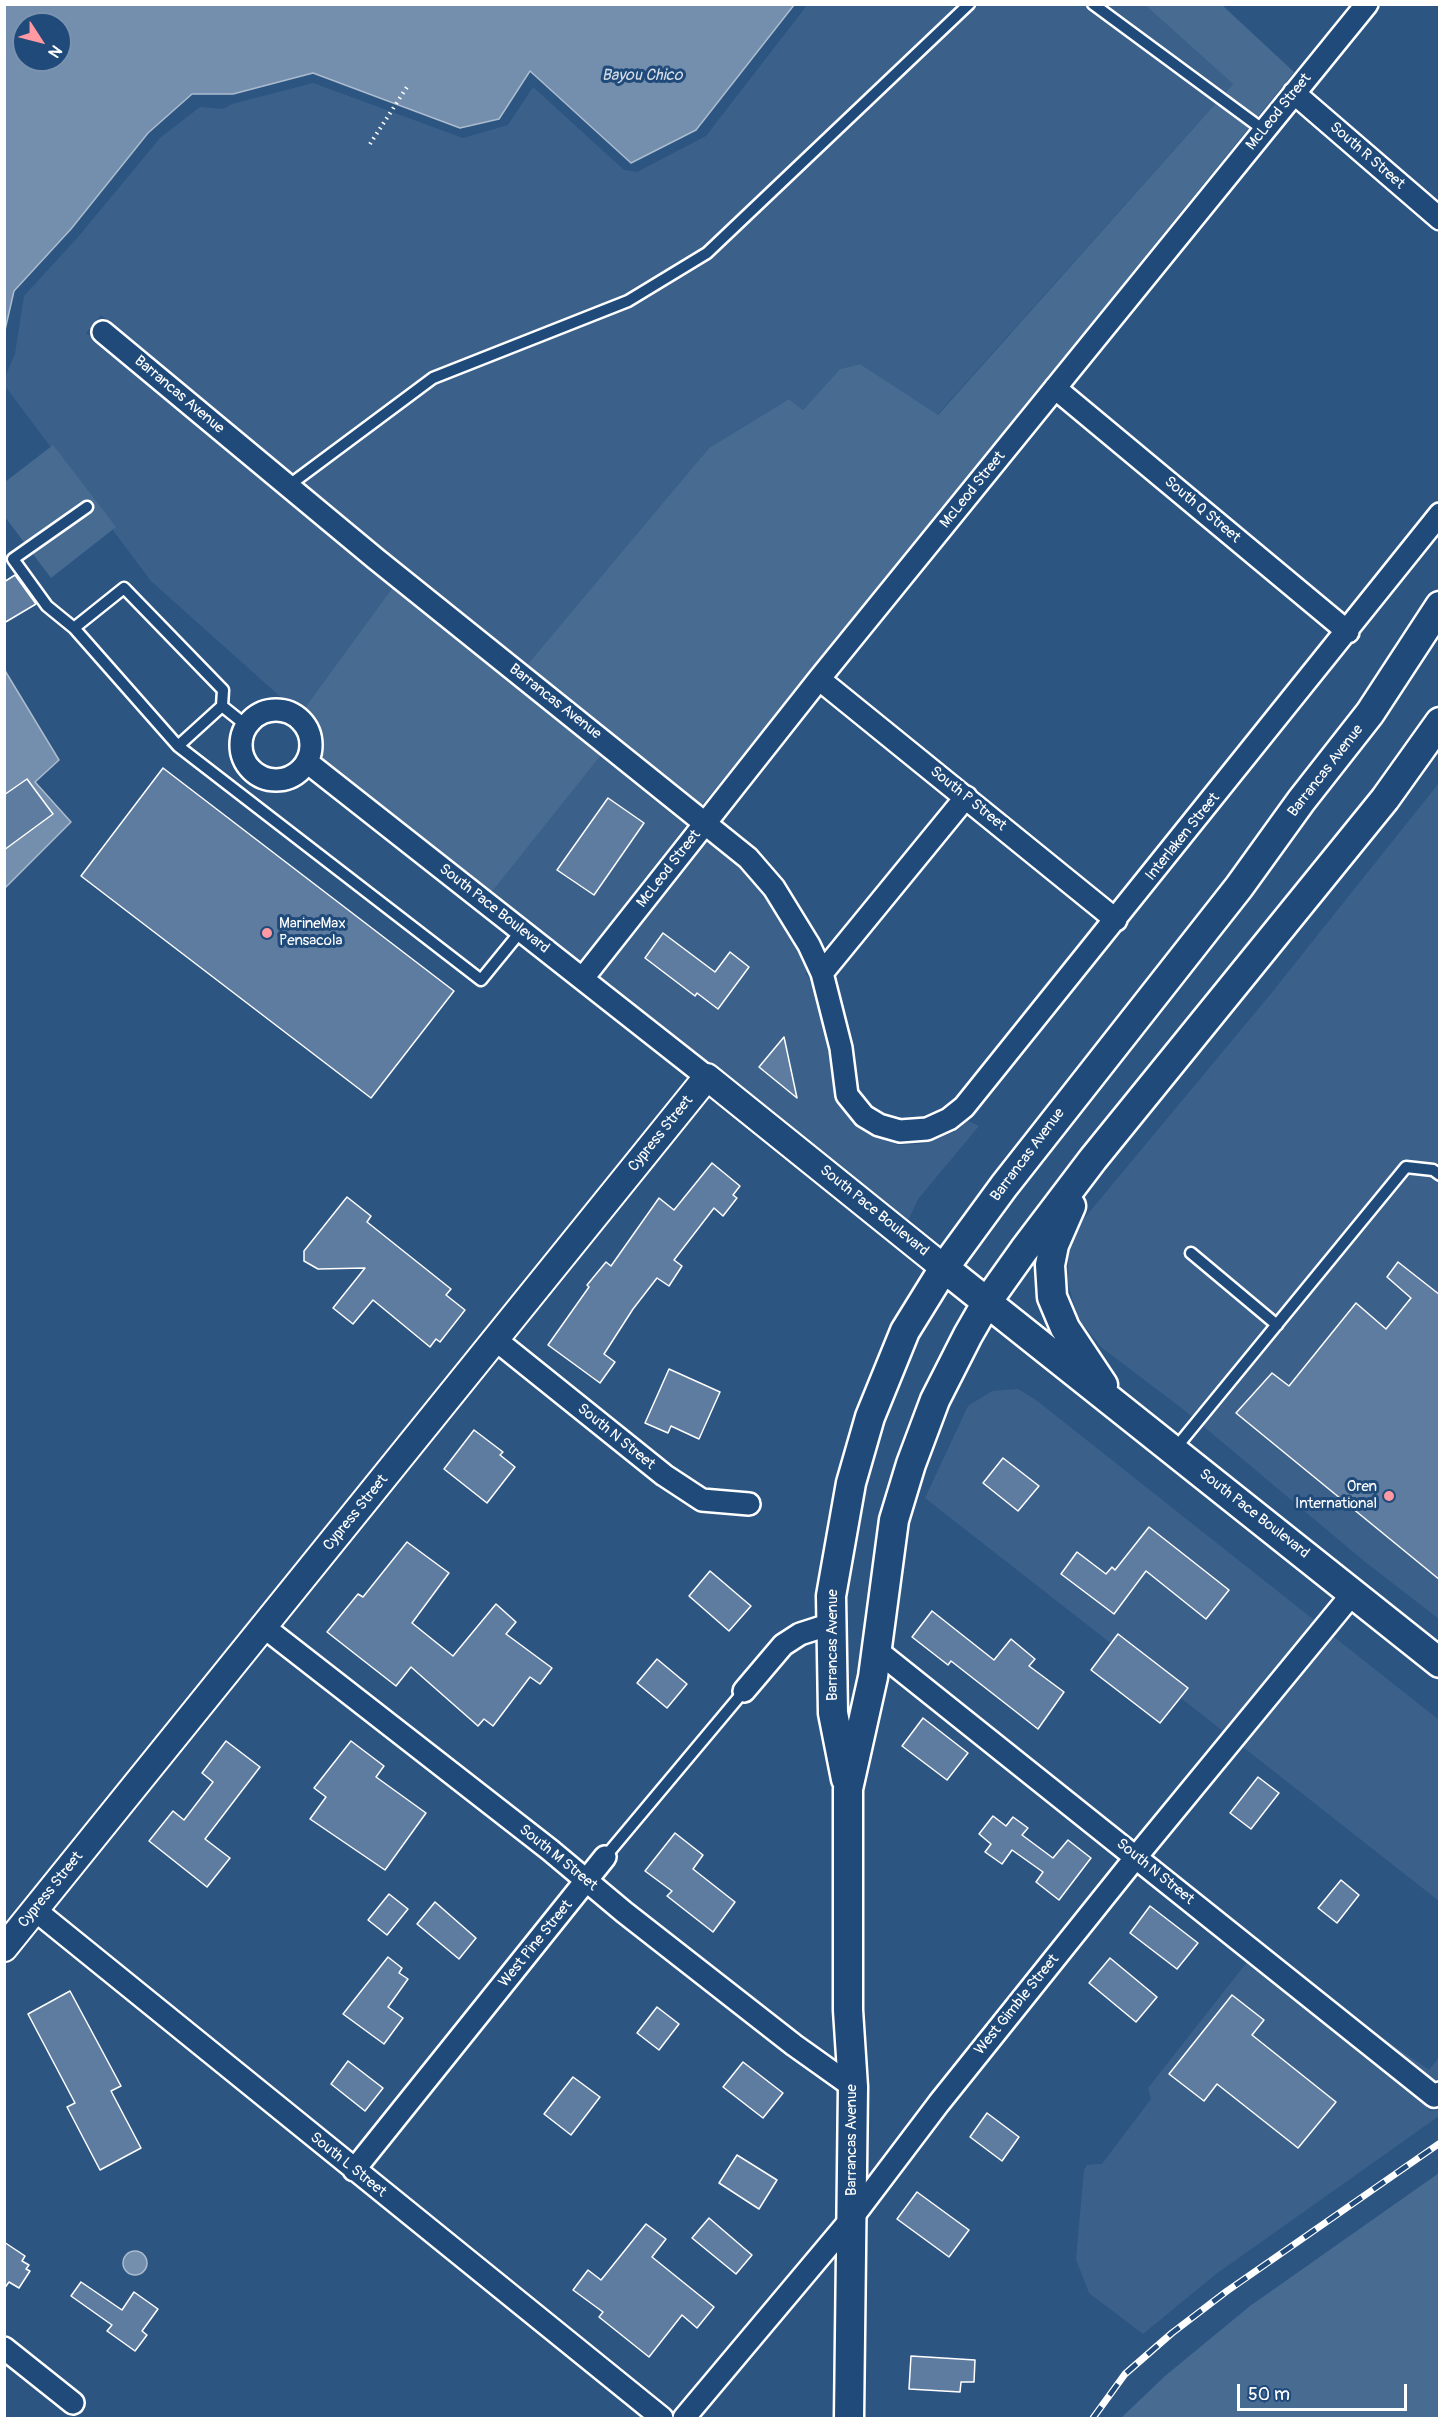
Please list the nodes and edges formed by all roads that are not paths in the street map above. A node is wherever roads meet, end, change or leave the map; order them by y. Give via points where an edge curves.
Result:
1 (969, 4) edge
2 (1092, 4) edge
3 (1367, 4) edge
4 (1294, 93) junction
5 (1265, 131) junction
6 (1440, 219) edge
7 (103, 332) dead end
8 (1055, 388) junction
9 (288, 486) junction
10 (87, 507) dead end
11 (1440, 514) edge
12 (1438, 609) edge
13 (74, 628) junction
14 (1348, 632) junction
15 (819, 679) junction
16 (222, 706) junction
17 (1440, 722) edge
18 (247, 726) junction
19 (178, 746) junction
20 (308, 762) junction
21 (966, 797) junction
22 (705, 822) junction
23 (1116, 920) junction
24 (522, 931) junction
25 (822, 973) junction
26 (583, 978) junction
27 (707, 1077) junction
28 (907, 1131) joint
29 (1093, 1159) junction
30 (1440, 1175) edge
31 (1191, 1253) dead end
32 (944, 1268) junction
33 (987, 1302) junction
34 (1276, 1325) junction
35 (496, 1340) junction
36 (1118, 1406) junction
37 (1174, 1450) junction
38 (749, 1504) dead end
39 (1353, 1593) junction
40 (831, 1624) junction
41 (264, 1627) junction
42 (875, 1649) junction
43 (1440, 1663) edge
44 (744, 1691) joint
45 (848, 1790) junction
46 (605, 1857) joint
47 (1136, 1857) junction
48 (587, 1881) junction
49 (35, 1910) junction
50 (4, 1948) edge
51 (853, 2087) junction
52 (1437, 2094) edge
53 (354, 2170) junction
54 (852, 2218) junction
55 (4, 2348) edge
56 (73, 2403) dead end
57 (662, 2418) edge
58 (684, 2418) edge
59 (849, 2418) edge

1 - 9 lane via 707,253 628,301 433,378
2 - 5 lane
3 - 4 street, McLeod Street
4 - 5 street, McLeod Street
4 - 6 street, South R Street
5 - 8 street, McLeod Street
7 - 9 street, Barrancas Avenue
8 - 14 street, South Q Street
8 - 15 street, McLeod Street
9 - 22 street, Barrancas Avenue
10 - 13 lane via 13,559 47,606
11 - 14 street, Interlaken Street
12 - 32 main road, Barrancas Avenue via 1370,713
13 - 16 lane via 123,588 223,690
13 - 19 lane
14 - 23 street, Interlaken Street
15 - 21 street, South P Street
15 - 22 street, McLeod Street
16 - 18 lane
16 - 19 lane
17 - 29 main road, Barrancas Avenue via 1385,799
18 - 20 street via 266,712 278,711 299,719 311,739
18 - 20 street via 244,759 259,776 280,780 291,777
19 - 24 lane via 481,980
20 - 24 street, South Pace Boulevard
21 - 23 street, South P Street
21 - 25 street
22 - 25 street, Barrancas Avenue via 748,858 774,888
22 - 26 street, McLeod Street
23 - 28 street, Interlaken Street via 964,1107 927,1129
24 - 26 street, South Pace Boulevard
25 - 28 street, Barrancas Avenue via 841,1048 847,1095 864,1116 879,1125
26 - 27 street, South Pace Boulevard
27 - 32 street, South Pace Boulevard
27 - 35 street, Cypress Street
29 - 33 main road, Barrancas Avenue
29 - 36 main road via 1054,1245 1050,1265 1052,1297 1065,1328
30 - 34 lane via 1433,1170 1406,1167
31 - 34 lane
32 - 33 main road, South Pace Boulevard
32 - 40 main road, Barrancas Avenue via 905,1331 870,1417 839,1542
33 - 36 main road, South Pace Boulevard
33 - 42 main road, Barrancas Avenue via 935,1400 911,1464 894,1520
34 - 37 lane
35 - 38 street, South N Street via 664,1475 702,1500
35 - 41 street, Cypress Street
36 - 37 main road, South Pace Boulevard
37 - 39 main road, South Pace Boulevard
39 - 43 main road, South Pace Boulevard
39 - 47 street, West Gimble Street
40 - 44 street via 800,1634 783,1645
40 - 45 main road, Barrancas Avenue via 833,1713
41 - 48 street, South M Street
41 - 49 street, Cypress Street
42 - 45 main road, Barrancas Avenue via 873,1677
42 - 47 street, South N Street
44 - 46 lane, West Pine Street
45 - 51 main road, Barrancas Avenue via 848,2010
46 - 48 street, West Pine Street
47 - 52 street, South N Street
47 - 54 street, West Gimble Street
48 - 51 street, South M Street
48 - 53 street, West Pine Street
49 - 50 street, Cypress Street
49 - 53 street, South L Street
51 - 54 main road, Barrancas Avenue
53 - 57 street, South L Street
54 - 58 street, West Gimble Street
54 - 59 main road, Barrancas Avenue
55 - 56 street

